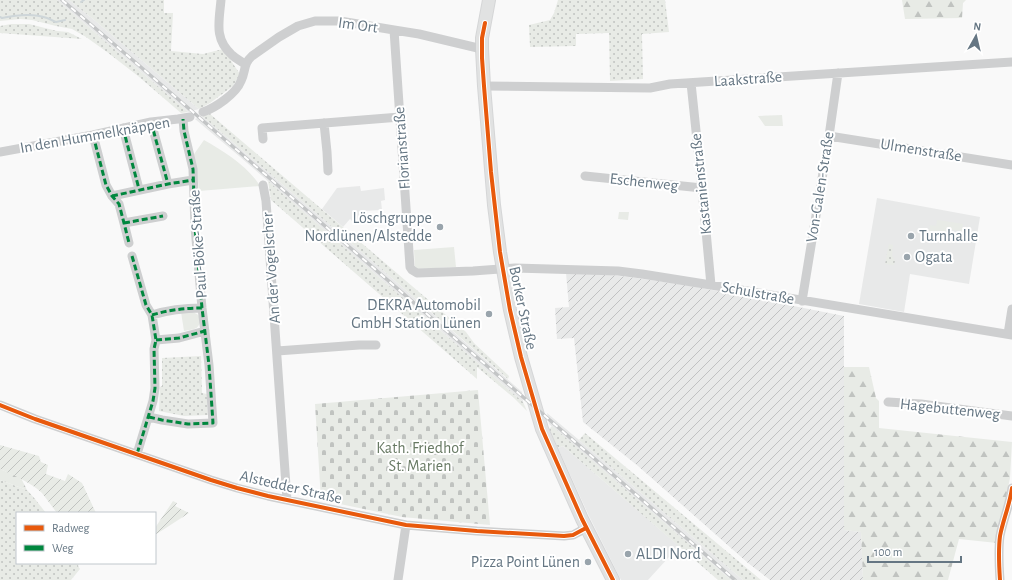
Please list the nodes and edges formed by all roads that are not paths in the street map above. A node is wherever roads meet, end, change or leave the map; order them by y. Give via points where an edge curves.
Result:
1 (221, 0) edge
2 (489, 0) edge
3 (394, 30) junction
4 (482, 49) junction
5 (1012, 62) edge
6 (245, 64) junction
7 (838, 73) junction
8 (691, 82) junction
9 (484, 86) junction
10 (203, 112) dead end
11 (400, 117) junction
12 (186, 118) joint
13 (151, 122) junction
14 (324, 123) junction
15 (123, 128) junction
16 (93, 135) junction
17 (829, 136) junction
18 (263, 139) dead end
19 (0, 152) edge
20 (1012, 165) edge
21 (328, 171) dead end
22 (585, 176) dead end
23 (193, 180) junction
24 (168, 184) junction
25 (263, 185) dead end
26 (702, 188) junction
27 (139, 189) junction
28 (112, 196) junction
29 (163, 216) dead end
30 (124, 223) junction
31 (129, 243) dead end
32 (132, 256) dead end
33 (503, 269) junction
34 (711, 285) junction
35 (802, 301) junction
36 (202, 308) junction
37 (1012, 309) edge
38 (152, 315) junction
39 (205, 331) junction
40 (1010, 335) edge
41 (156, 340) junction
42 (376, 345) dead end
43 (276, 350) junction
44 (888, 402) dead end
45 (0, 405) edge
46 (1012, 416) edge
47 (149, 417) junction
48 (137, 454) junction
49 (1012, 488) edge
50 (287, 500) junction
51 (406, 524) junction
52 (586, 528) junction
53 (398, 580) edge
54 (613, 580) edge
55 (1000, 580) edge

1 - 6 street via 220,37 232,55
2 - 4 main road, Borker Straße
3 - 4 street, Im Ort
3 - 6 street, Im Ort via 340,21 315,21 298,26 279,37
3 - 11 street, Florianstraße
4 - 9 main road, Borker Straße
5 - 7 street, Laakstraße
6 - 10 street via 242,81 237,88 224,100
7 - 8 street, Laakstraße
7 - 17 street, Von-Galen-Straße
8 - 9 street, Laakstraße via 645,88
8 - 26 street, Kastanienstraße
9 - 33 main road, Borker Straße via 498,241
11 - 14 street
11 - 33 street, Florianstraße via 412,270 417,273
12 - 13 street, In den Hummelknäppen
12 - 23 street, Paul-Böke-Straße via 184,131
13 - 15 street, In den Hummelknäppen
13 - 24 street, Paul-Böke-Straße
14 - 18 street via 262,128
14 - 21 street
15 - 16 street, In den Hummelknäppen
15 - 27 street
16 - 19 street, In den Hummelknäppen
16 - 28 street via 106,185
17 - 20 street, Ulmenstraße
17 - 35 street, Von-Galen-Straße
22 - 26 street, Eschenweg
23 - 24 street, Paul-Böke-Straße
23 - 36 street, Paul-Böke-Straße
24 - 27 street, Paul-Böke-Straße
25 - 43 street, An der Vogelscher
26 - 34 street, Kastanienstraße
27 - 28 street, Paul-Böke-Straße
28 - 30 street via 118,204
29 - 30 street, Paul-Böke-Straße
30 - 31 street
32 - 38 street via 146,305
33 - 34 street, Schulstraße via 618,271
33 - 52 main road, Borker Straße via 515,331 538,417
34 - 35 street, Schulstraße
35 - 40 street, Schulstraße
36 - 38 street, Paul-Böke-Straße via 187,308
36 - 39 street, Paul-Böke-Straße
37 - 40 street
38 - 41 street
39 - 41 street via 179,338
39 - 47 street, Paul-Böke-Straße via 213,423 188,424
41 - 47 street via 155,388
42 - 43 street
43 - 50 street, An der Vogelscher
44 - 46 street, Hagebuttenweg
45 - 48 street, Alstedder Straße
47 - 48 street
48 - 50 street, Alstedder Straße via 237,488
49 - 55 street via 1000,540
50 - 51 street, Alstedder Straße
51 - 52 street, Alstedder Straße via 564,536 573,535
51 - 53 street
52 - 54 main road, Borker Straße

